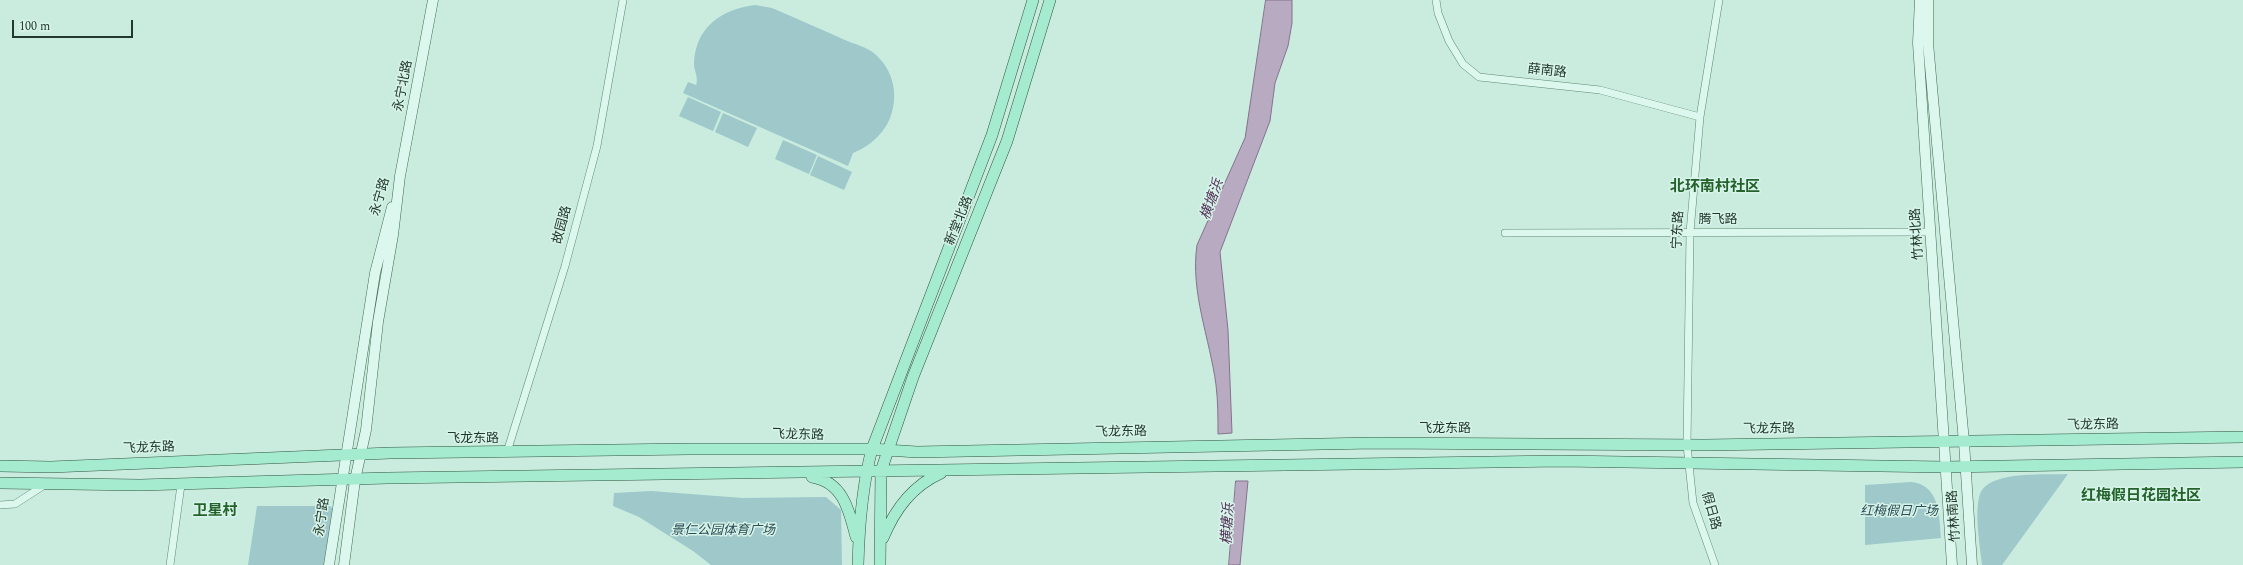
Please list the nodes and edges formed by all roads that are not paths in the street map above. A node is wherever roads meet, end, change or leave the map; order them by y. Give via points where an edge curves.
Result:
1 (433, 0) edge
2 (623, 0) edge
3 (1033, 0) edge
4 (1050, 0) edge
5 (1436, 0) edge
6 (1718, 0) edge
7 (1920, 0) edge
8 (1928, 0) edge
9 (1700, 117) junction
10 (400, 176) junction
11 (1690, 232) junction
12 (1931, 232) junction
13 (1505, 233) dead end
14 (2243, 437) edge
15 (1944, 442) junction
16 (1964, 442) junction
17 (1687, 445) junction
18 (872, 449) junction
19 (888, 450) junction
20 (507, 452) junction
21 (361, 455) junction
22 (346, 456) junction
23 (2243, 462) edge
24 (1688, 463) junction
25 (0, 466) edge
26 (1965, 466) junction
27 (1945, 467) junction
28 (882, 471) junction
29 (946, 471) junction
30 (866, 472) junction
31 (790, 474) junction
32 (341, 480) junction
33 (355, 480) junction
34 (0, 483) edge
35 (48, 483) junction
36 (181, 485) junction
37 (0, 505) edge
38 (881, 546) junction
39 (859, 547) junction
40 (170, 565) edge
41 (329, 565) edge
42 (344, 565) edge
43 (858, 565) edge
44 (880, 565) edge
45 (1715, 565) edge
46 (1952, 565) edge
47 (1972, 565) edge

1 - 10 main road, 永宁北路
2 - 20 street, 故园路 via 597,146 565,266
3 - 18 main road, 新堂北路 via 992,135
4 - 19 main road, 新堂北路 via 1007,141 913,377
5 - 9 street, 薛南路 via 1438,13 1449,41 1463,64 1479,78 1600,90
6 - 9 street, 宁东路
7 - 12 main road, 竹林北路 via 1918,43
8 - 16 main road via 1928,43
9 - 11 street, 宁东路
10 - 21 main road, 永宁路
10 - 22 main road, 永宁路 via 375,273
11 - 12 street, 腾飞路
11 - 13 street, 腾飞路
11 - 17 street, 宁东路
12 - 15 main road, 竹林北路
14 - 16 main road, 飞龙东路
15 - 16 main road, 飞龙东路
15 - 17 main road, 飞龙东路
15 - 27 main road, 竹林北路
16 - 26 main road
17 - 19 main road, 飞龙东路 via 1373,443 917,452
17 - 24 street, 宁东路
18 - 19 main road, 飞龙东路
18 - 20 main road, 飞龙东路
18 - 30 main road, 新堂北路
19 - 28 main road, 新堂北路
20 - 21 main road, 飞龙东路
21 - 22 main road, 飞龙东路
21 - 33 main road, 永宁路
22 - 25 main road, 飞龙东路 via 51,467
22 - 32 main road, 永宁路
23 - 26 main road
24 - 27 main road
24 - 29 main road via 1561,461
24 - 45 street, 假日路 via 1693,503
26 - 27 main road
26 - 47 main road, 竹林南路
27 - 46 main road, 竹林南路
28 - 29 main road
28 - 30 main road
28 - 38 main road, 新堂北路
29 - 38 main road via 928,479 910,493 892,516
30 - 31 main road
30 - 39 main road, 新堂北路
31 - 33 main road
31 - 39 main road via 823,479 837,488 849,508
32 - 33 main road
32 - 36 main road
32 - 41 main road, 永宁路
33 - 42 main road, 永宁路
34 - 35 main road
35 - 36 main road
35 - 37 street via 15,504
36 - 40 street
38 - 44 main road
39 - 43 main road, 新堂北路

